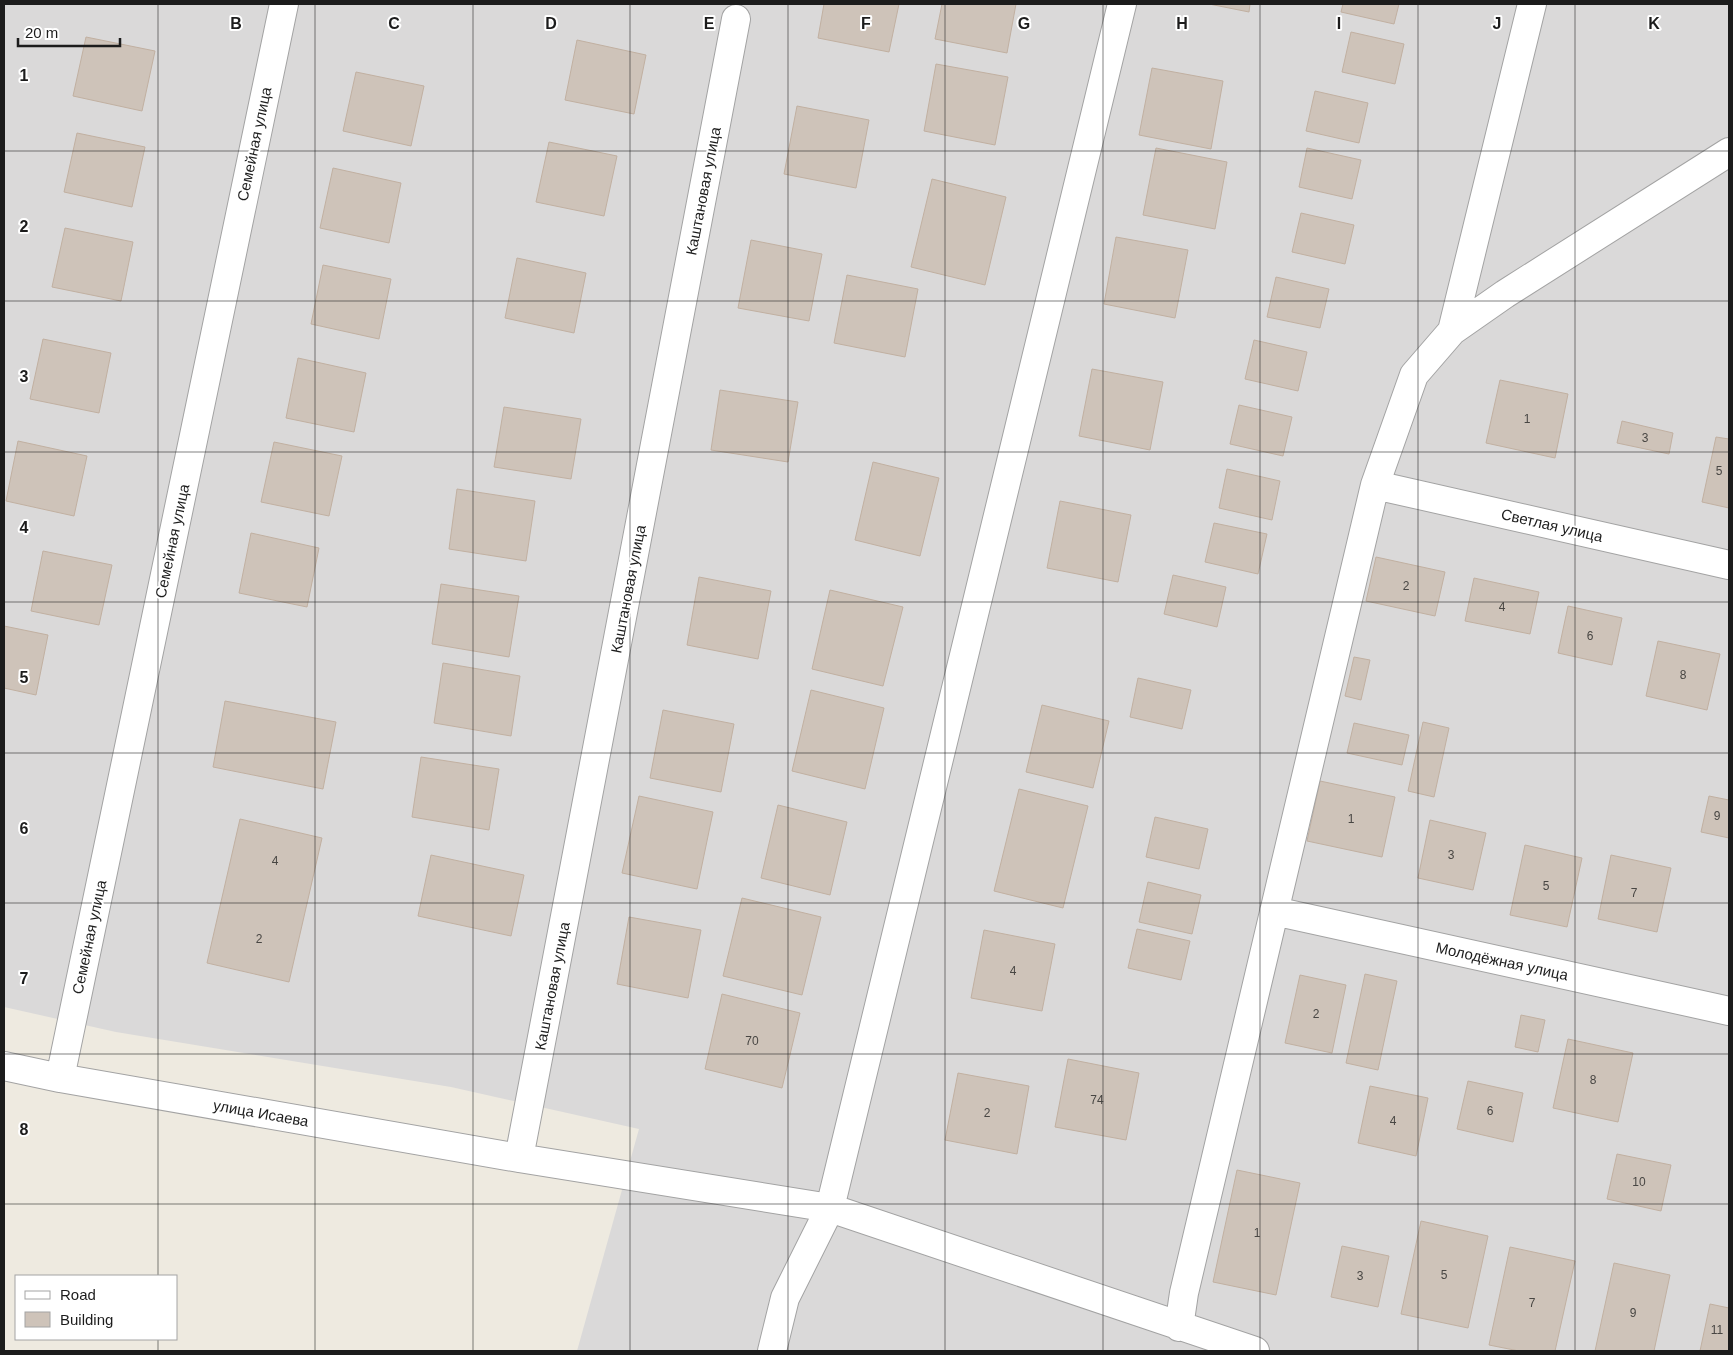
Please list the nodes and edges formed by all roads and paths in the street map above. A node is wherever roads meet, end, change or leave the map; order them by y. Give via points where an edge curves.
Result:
1 (284, 4) edge
2 (1122, 4) edge
3 (1532, 4) edge
4 (736, 19) dead end
5 (1729, 152) edge
6 (1452, 331) junction
7 (1375, 485) junction
8 (1729, 565) edge
9 (1274, 911) junction
10 (1729, 1011) edge
11 (4, 1066) edge
12 (60, 1078) junction
13 (519, 1158) junction
14 (830, 1208) junction
15 (1179, 1327) junction
16 (1211, 1345) edge
17 (772, 1351) edge
18 (1255, 1351) edge

1 - 12 street, Семейная улица
2 - 14 street
3 - 6 street
4 - 13 street, Каштановая улица
5 - 6 street via 1504,294
6 - 7 street via 1414,375
7 - 8 street, Светлая улица
7 - 9 street
9 - 10 street, Молодёжная улица
9 - 15 street via 1184,1293
11 - 12 street, улица Исаева
12 - 13 street, улица Исаева
13 - 14 street, улица Исаева
14 - 15 street, улица Исаева
14 - 17 street via 785,1298
15 - 16 street, улица Исаева
16 - 18 street, улица Исаева

